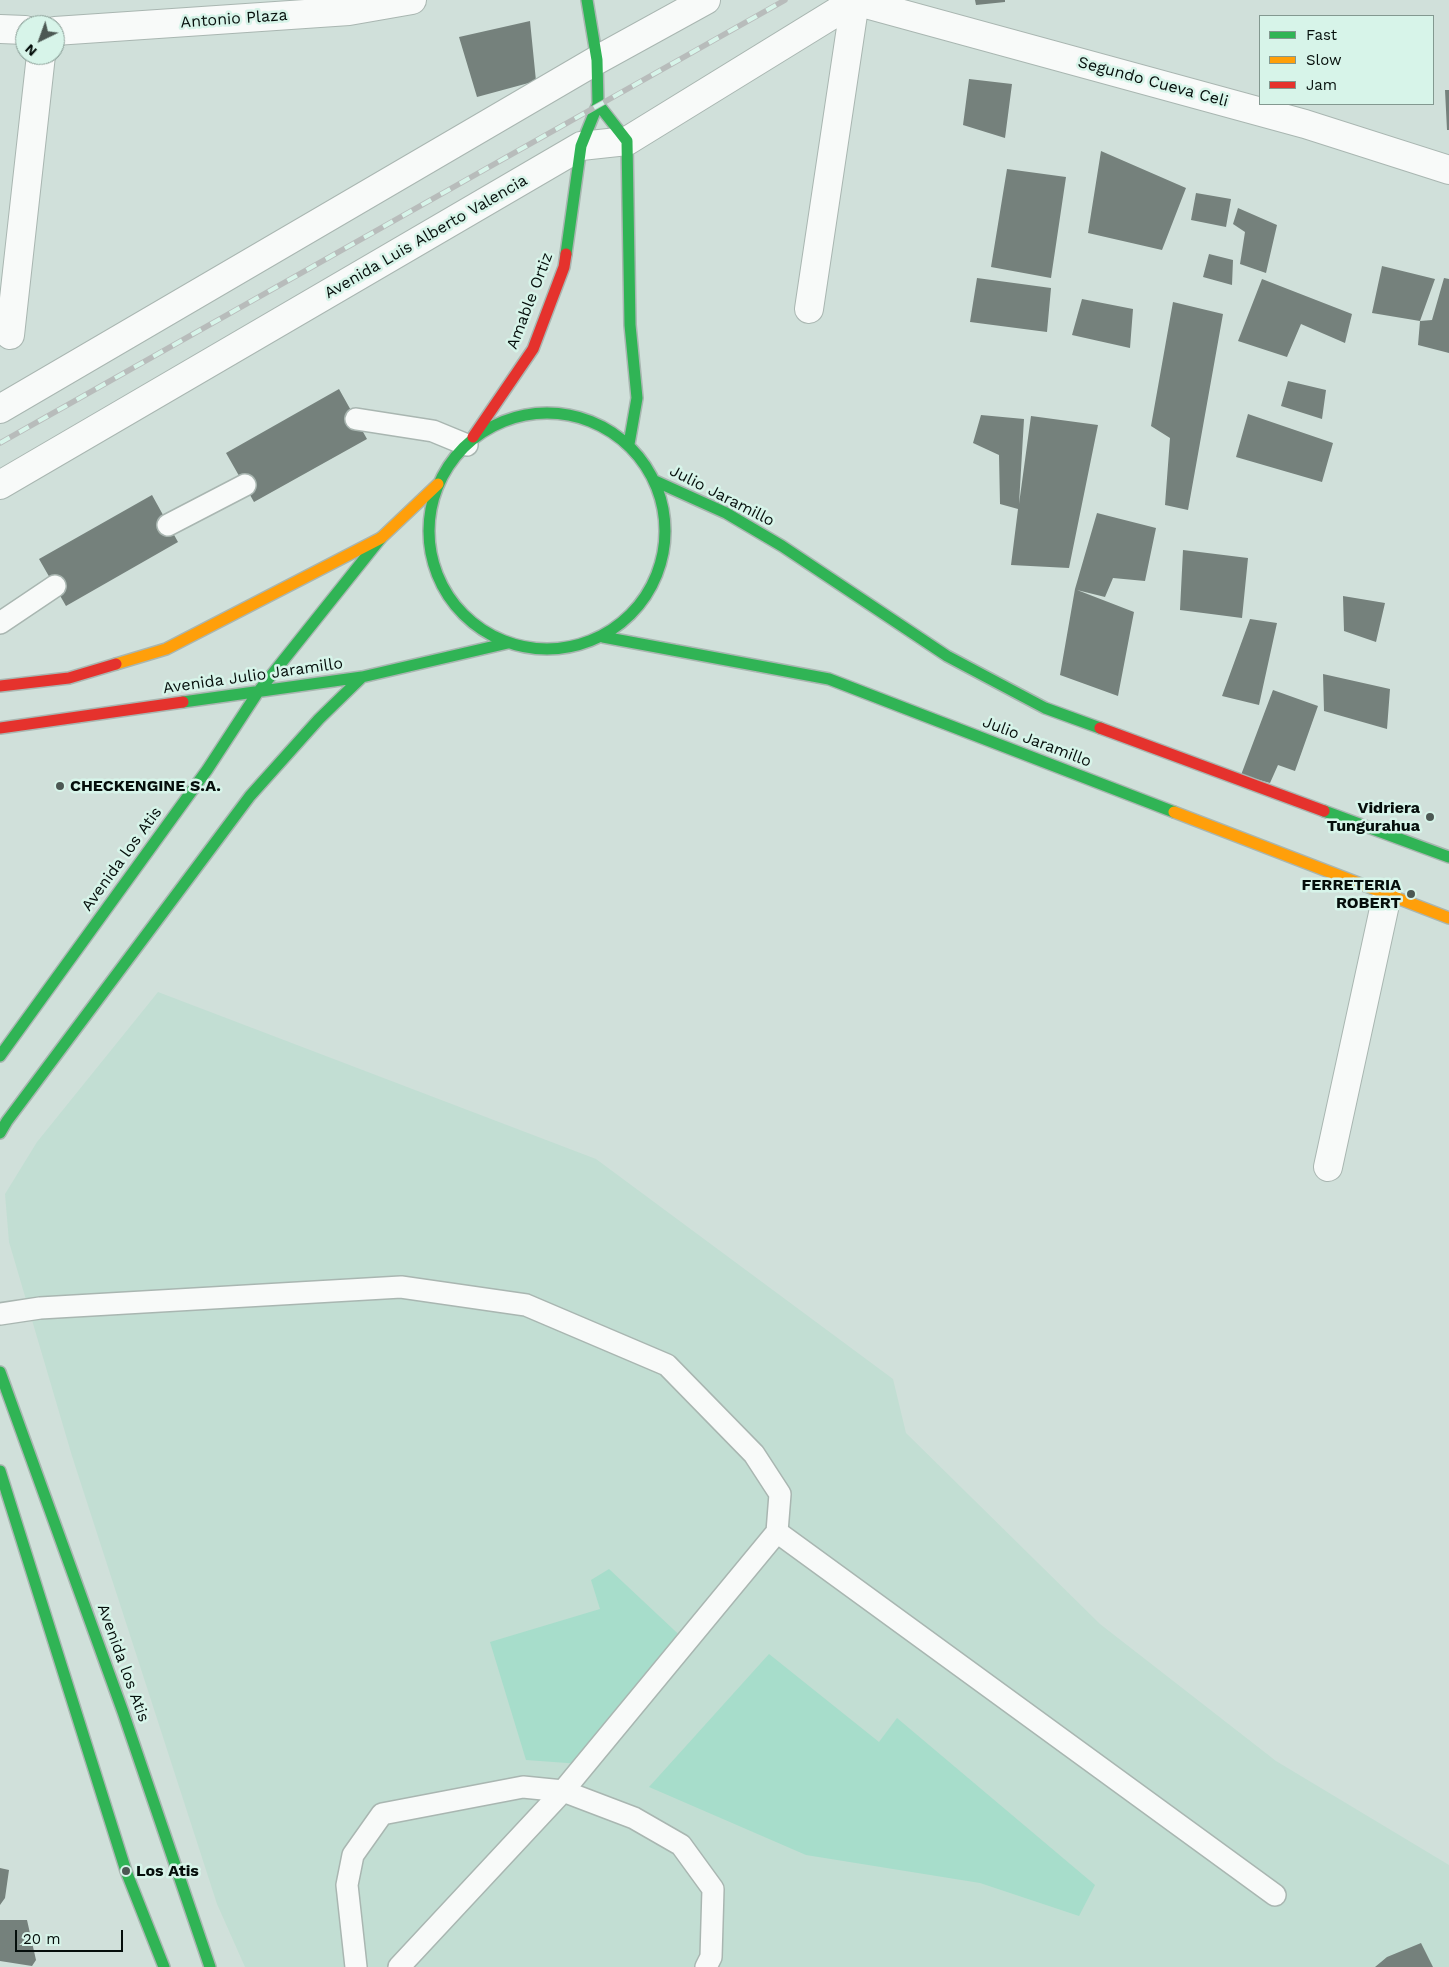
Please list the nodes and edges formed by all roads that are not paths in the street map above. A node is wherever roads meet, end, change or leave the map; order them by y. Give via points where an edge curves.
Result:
1 (412, 0) edge
2 (587, 0) edge
3 (706, 0) edge
4 (856, 0) edge
5 (0, 29) edge
6 (15, 30) edge
7 (65, 30) edge
8 (597, 60) junction
9 (40, 65) edge
10 (598, 104) junction
11 (627, 142) junction
12 (581, 146) junction
13 (1449, 170) edge
14 (809, 309) dead end
15 (10, 335) dead end
16 (0, 409) edge
17 (356, 419) dead end
18 (470, 441) junction
19 (628, 444) junction
20 (655, 480) junction
21 (438, 484) junction
22 (0, 485) edge
23 (245, 486) dead end
24 (168, 525) dead end
25 (381, 538) junction
26 (55, 586) dead end
27 (0, 623) edge
28 (603, 637) junction
29 (508, 643) junction
30 (362, 677) junction
31 (0, 686) edge
32 (258, 692) junction
33 (0, 728) edge
34 (1449, 857) edge
35 (1387, 895) junction
36 (1449, 918) edge
37 (0, 1056) edge
38 (0, 1133) edge
39 (1328, 1167) dead end
40 (0, 1314) edge
41 (0, 1372) edge
42 (0, 1471) edge
43 (777, 1532) junction
44 (563, 1791) junction
45 (1275, 1895) dead end
46 (164, 1967) edge
47 (210, 1967) edge
48 (356, 1967) edge
49 (399, 1967) edge
50 (706, 1967) edge

1 - 7 street, Antonio Plaza via 349,11
2 - 8 main road, Amable Ortiz
3 - 8 street
4 - 11 street, Avenida Luis Alberto Valencia
4 - 13 street, Segundo Cueva Celi via 1305,124
4 - 14 street
5 - 6 street
8 - 10 main road, Amable Ortiz
8 - 16 street
9 - 15 street
10 - 11 main road
10 - 12 main road, Amable Ortiz
11 - 12 street, Avenida Luis Alberto Valencia
11 - 19 main road via 630,325 637,398
12 - 18 main road, Amable Ortiz via 564,267 533,349
12 - 22 street, Avenida Luis Alberto Valencia
17 - 18 lane via 433,431
18 - 19 main road, Julio Jaramillo via 510,418 552,412 593,421
18 - 21 main road, Julio Jaramillo
19 - 20 main road, Julio Jaramillo
20 - 28 main road, Julio Jaramillo via 666,524 660,570 638,609
20 - 34 main road, Julio Jaramillo via 726,513 782,546 948,656 1045,708
21 - 25 main road
21 - 29 main road, Julio Jaramillo via 428,522 432,560 448,595 474,624
23 - 24 lane
25 - 31 main road via 166,649 70,678
25 - 32 main road, Avenida los Atis
26 - 27 lane
28 - 29 main road, Julio Jaramillo via 556,650
28 - 35 main road, Julio Jaramillo via 830,679
29 - 30 main road, Avenida Julio Jaramillo
30 - 32 main road, Avenida Julio Jaramillo
30 - 38 main road via 319,719 250,796
32 - 33 main road, Avenida Julio Jaramillo
32 - 37 main road, Avenida los Atis via 207,770
35 - 36 main road, Julio Jaramillo
35 - 39 street
40 - 43 lane via 40,1308 401,1287 526,1305 667,1365 754,1454 780,1494
41 - 47 main road, Avenida los Atis via 123,1712
42 - 46 main road via 126,1871
43 - 44 lane
43 - 45 lane
44 - 48 lane via 523,1787 382,1814 353,1855 347,1885
44 - 49 lane
44 - 50 lane via 634,1818 681,1845 713,1889 712,1957

